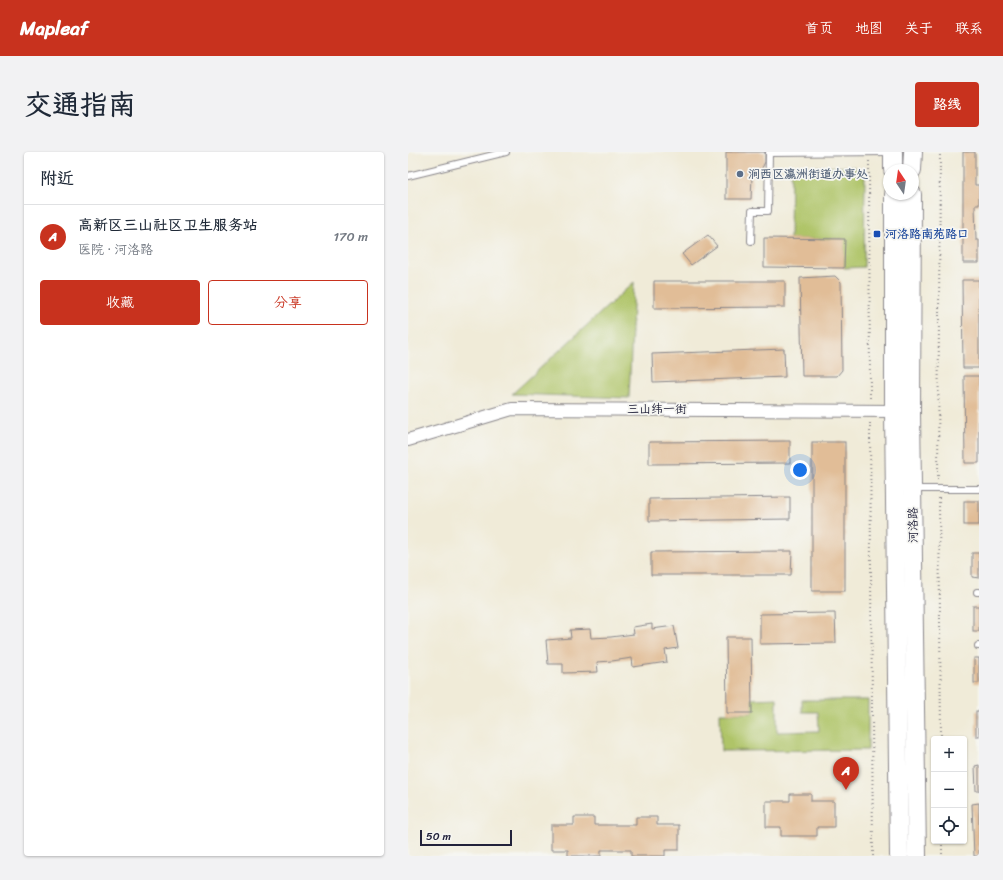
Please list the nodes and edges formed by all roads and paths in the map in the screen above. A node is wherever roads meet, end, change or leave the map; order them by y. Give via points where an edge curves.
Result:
1 (506, 152) edge
2 (894, 152) edge
3 (912, 152) edge
4 (940, 152) edge
5 (769, 153) edge
6 (869, 153) junction
7 (894, 164) edge
8 (912, 164) edge
9 (408, 176) edge
10 (894, 200) edge
11 (912, 200) edge
12 (751, 242) dead end
13 (870, 410) junction
14 (902, 411) junction
15 (408, 440) edge
16 (912, 489) junction
17 (938, 489) junction
18 (979, 489) edge
19 (941, 736) edge
20 (942, 844) edge
21 (873, 856) edge
22 (899, 856) edge
23 (917, 856) edge
24 (942, 856) edge

1 - 9 lane
2 - 6 lane
2 - 7 main road
3 - 8 main road
4 - 17 path
5 - 6 lane
5 - 12 lane via 768,211 752,211
6 - 13 path
10 - 14 main road, 河洛路
11 - 14 main road, 河洛路
13 - 14 street, 三山纬一街
13 - 15 street, 三山纬一街 via 512,409
13 - 21 path
14 - 16 main road, 河洛路
14 - 22 main road, 河洛路
16 - 17 lane
16 - 23 main road, 河洛路
17 - 18 lane
17 - 19 path
20 - 24 path

